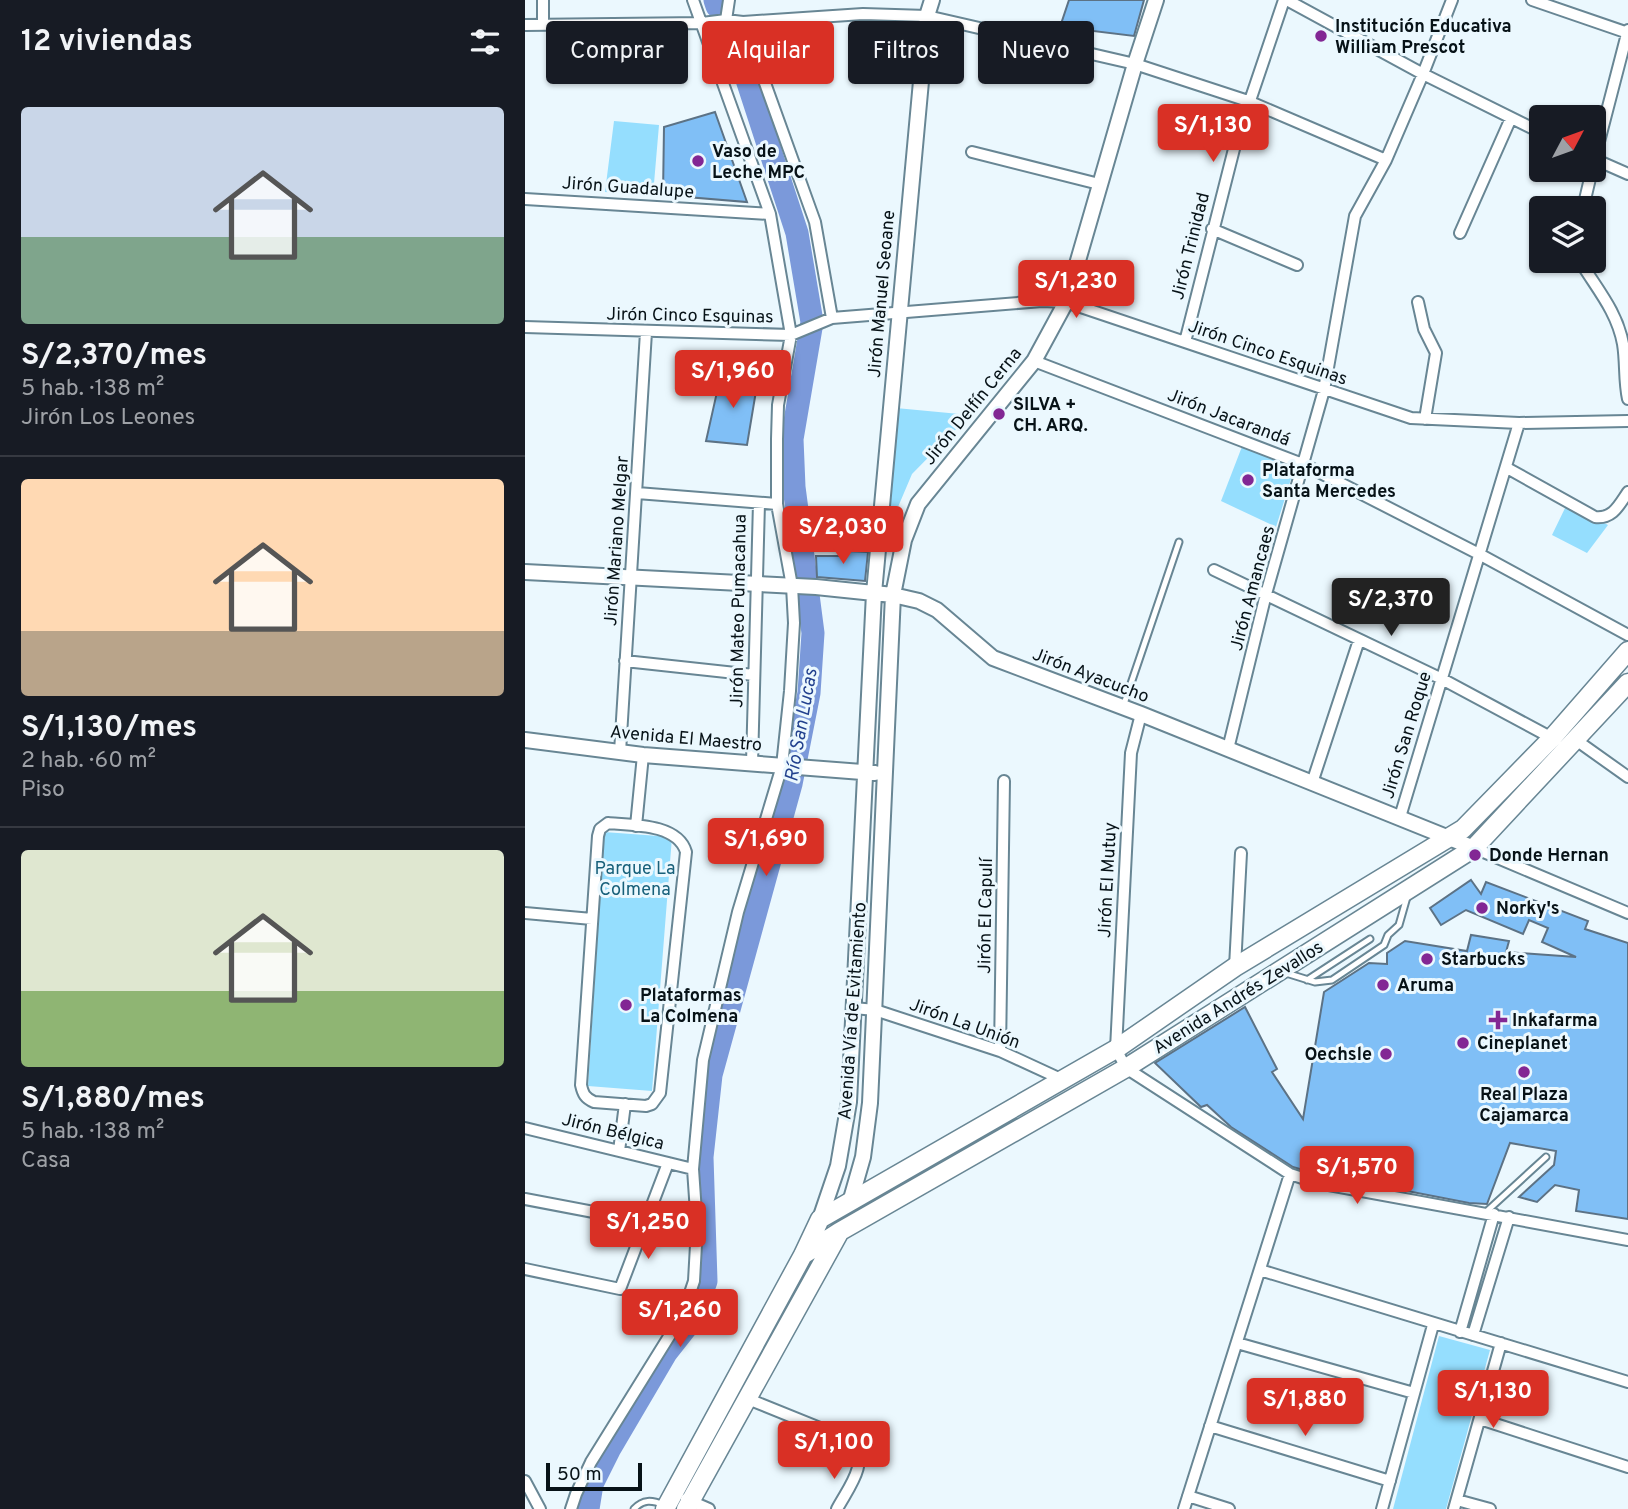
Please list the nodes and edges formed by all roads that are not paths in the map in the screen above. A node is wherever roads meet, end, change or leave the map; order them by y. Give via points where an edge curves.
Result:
1 (543, 0) edge
2 (693, 0) edge
3 (729, 0) edge
4 (932, 0) edge
5 (1156, 0) edge
6 (1286, 0) edge
7 (1452, 0) edge
8 (1532, 0) edge
9 (926, 16) junction
10 (726, 20) junction
11 (718, 21) edge
12 (734, 21) edge
13 (758, 21) edge
14 (702, 23) joint
15 (543, 24) junction
16 (525, 25) edge
17 (1628, 32) edge
18 (1135, 64) junction
19 (1423, 74) junction
20 (724, 84) edge
21 (765, 84) edge
22 (1248, 101) junction
23 (1607, 111) edge
24 (1511, 118) junction
25 (1529, 127) edge
26 (972, 152) dead end
27 (1386, 160) junction
28 (1607, 165) edge
29 (1628, 174) edge
30 (1100, 184) junction
31 (525, 199) edge
32 (770, 214) junction
33 (1213, 229) junction
34 (1460, 233) dead end
35 (1297, 265) dead end
36 (1588, 273) edge
37 (1066, 302) junction
38 (1418, 302) dead end
39 (898, 314) junction
40 (830, 318) junction
41 (525, 327) edge
42 (646, 332) junction
43 (797, 332) junction
44 (1185, 342) junction
45 (1034, 361) junction
46 (1324, 390) junction
47 (1628, 399) edge
48 (1425, 419) junction
49 (1628, 421) edge
50 (1519, 423) junction
51 (1305, 465) junction
52 (1507, 468) junction
53 (1628, 492) edge
54 (637, 493) junction
55 (759, 503) junction
56 (777, 504) junction
57 (1179, 542) dead end
58 (1479, 554) junction
59 (1215, 570) dead end
60 (525, 572) edge
61 (631, 577) junction
62 (756, 584) junction
63 (803, 587) junction
64 (874, 593) junction
65 (894, 594) junction
66 (1266, 594) junction
67 (1628, 635) edge
68 (1359, 640) junction
69 (1628, 651) edge
70 (625, 661) junction
71 (754, 675) junction
72 (1442, 679) junction
73 (1628, 683) edge
74 (1123, 707) junction
75 (1141, 714) junction
76 (1552, 738) junction
77 (525, 740) edge
78 (1576, 740) junction
79 (1228, 749) junction
80 (620, 752) junction
81 (643, 755) junction
82 (752, 763) junction
83 (787, 766) junction
84 (866, 773) junction
85 (886, 774) junction
86 (1628, 777) edge
87 (1005, 781) dead end
88 (1312, 783) junction
89 (1400, 817) junction
90 (636, 826) junction
91 (1451, 838) junction
92 (1474, 848) junction
93 (1241, 853) dead end
94 (1409, 890) junction
95 (525, 913) edge
96 (1628, 913) edge
97 (592, 919) junction
98 (1370, 939) dead end
99 (1235, 967) junction
100 (1280, 971) junction
101 (1307, 980) junction
102 (854, 1008) junction
103 (874, 1010) junction
104 (1116, 1049) junction
105 (1000, 1052) junction
106 (1126, 1068) junction
107 (1063, 1080) junction
108 (625, 1104) junction
109 (525, 1128) edge
110 (619, 1151) junction
111 (1546, 1157) dead end
112 (668, 1163) junction
113 (693, 1169) junction
114 (1290, 1174) junction
115 (525, 1199) edge
116 (851, 1199) junction
117 (1489, 1214) junction
118 (1509, 1217) junction
119 (820, 1219) junction
120 (646, 1222) junction
121 (839, 1232) junction
122 (1628, 1240) edge
123 (803, 1255) junction
124 (525, 1269) edge
125 (1260, 1270) junction
126 (1433, 1325) junction
127 (1460, 1332) junction
128 (1473, 1335) junction
129 (1237, 1343) junction
130 (1501, 1343) junction
131 (1628, 1382) edge
132 (1414, 1393) junction
133 (748, 1399) junction
134 (1480, 1419) junction
135 (1210, 1426) junction
136 (1628, 1467) edge
137 (525, 1481) edge
138 (1390, 1481) junction
139 (1188, 1496) junction
140 (669, 1503) edge
141 (1455, 1504) edge
142 (689, 1505) edge
143 (540, 1509) edge
144 (571, 1509) edge
145 (634, 1509) edge
146 (709, 1509) edge
147 (837, 1509) edge
148 (1184, 1509) edge
149 (1229, 1509) edge
150 (1383, 1509) edge
151 (1490, 1509) edge

1 - 15 street
2 - 14 street
3 - 10 street
4 - 9 street, Jirón Manuel Seoane
5 - 18 street, Jirón Delfín Cerna
6 - 19 street
6 - 22 street, Jirón Trinidad
7 - 19 street, Jirón Amancaes
8 - 17 street
9 - 13 street via 863,14
9 - 18 street
9 - 39 street, Jirón Manuel Seoane
10 - 11 street
10 - 12 street
14 - 15 street
15 - 16 street
17 - 23 street
18 - 22 street
18 - 30 street, Jirón Delfín Cerna
19 - 24 street
19 - 27 street, Jirón Amancaes
20 - 32 street
21 - 40 street via 815,222
22 - 27 street
22 - 33 street, Jirón Trinidad
24 - 25 street
24 - 34 street
26 - 30 street
27 - 46 street, Jirón Amancaes via 1355,216
28 - 29 street
30 - 37 street, Jirón Delfín Cerna
31 - 32 street, Jirón Guadalupe
32 - 43 street
33 - 35 street
33 - 44 street, Jirón Trinidad
36 - 47 street via 1617,324
37 - 39 street, Jirón Cinco Esquinas
37 - 44 street, Jirón Cinco Esquinas
37 - 45 street, Jirón Delfín Cerna
38 - 48 street via 1436,353
39 - 40 street, Jirón Cinco Esquinas
39 - 64 street, Jirón Manuel Seoane
40 - 43 street, Jirón Cinco Esquinas
41 - 42 street, Jirón Cinco Esquinas
42 - 43 street, Jirón Cinco Esquinas
42 - 54 street, Jirón Mariano Melgar
43 - 56 street via 778,405
44 - 46 street, Jirón Cinco Esquinas
45 - 51 street, Jirón Jacarandá
45 - 65 street, Jirón Delfín Cerna via 918,504 904,540
46 - 48 street, Jirón Cinco Esquinas
46 - 51 street, Jirón Amancaes
48 - 50 street, Jirón Cinco Esquinas
49 - 50 street, Jirón Cinco Esquinas
50 - 52 street, Jirón San Roque
51 - 58 street, Jirón Jacarandá
51 - 66 street, Jirón Amancaes
52 - 53 street via 1595,517 1612,514
52 - 58 street, Jirón San Roque
54 - 55 street
54 - 61 street, Jirón Mariano Melgar
55 - 56 street
55 - 62 street, Jirón Mateo Pumacahua
56 - 63 street
57 - 74 lane
58 - 67 street, Jirón Jacarandá
58 - 72 street, Jirón San Roque
59 - 66 street
60 - 61 street, Jirón Ayacucho
61 - 62 street, Jirón Ayacucho
61 - 70 street, Jirón Mariano Melgar
62 - 63 street, Jirón Ayacucho
62 - 71 street, Jirón Mateo Pumacahua
63 - 64 street, Jirón Ayacucho
63 - 83 street via 794,623
64 - 65 street, Jirón Ayacucho
64 - 84 street, Avenida Vía de Evitamiento
65 - 74 street, Jirón Ayacucho via 937,610 993,658
65 - 85 street, Avenida Vía de Evitamiento
66 - 68 street
66 - 79 street, Jirón Amancaes
68 - 72 street
68 - 88 street
69 - 76 highway, Avenida Andrés Zevallos
70 - 71 street
70 - 80 street, Jirón Mariano Melgar
71 - 82 street, Jirón Mateo Pumacahua
72 - 76 street
72 - 89 street, Jirón San Roque
73 - 78 highway, Avenida Andrés Zevallos
74 - 75 street, Jirón Ayacucho
75 - 79 street, Jirón Ayacucho
75 - 104 street, Jirón El Mutuy via 1131,753
76 - 91 highway, Avenida Andrés Zevallos
77 - 80 street, Avenida El Maestro
78 - 86 street
78 - 92 highway, Avenida Andrés Zevallos
79 - 88 street, Jirón Ayacucho
80 - 81 street, Avenida El Maestro
81 - 82 street, Avenida El Maestro
81 - 90 street
82 - 83 street, Avenida El Maestro
83 - 84 street, Avenida El Maestro
83 - 113 street via 739,912 703,1060
84 - 85 street, Avenida El Maestro
84 - 102 street, Avenida Vía de Evitamiento
85 - 103 street, Avenida Vía de Evitamiento
87 - 105 street, Jirón El Capulí
88 - 89 street, Jirón Ayacucho
89 - 91 street, Jirón Ayacucho
90 - 97 street via 608,823 600,830
90 - 108 street via 672,833 686,852 660,1093 652,1104
91 - 92 street, Jirón Ayacucho
91 - 99 highway, Avenida Andrés Zevallos
92 - 94 highway, Avenida Andrés Zevallos
92 - 96 street, Jirón Ayacucho
93 - 99 street
94 - 100 highway, Avenida Andrés Zevallos
94 - 101 lane via 1399,925 1384,945 1332,979
95 - 97 street
97 - 108 street via 580,1084 587,1099
98 - 101 lane
99 - 104 highway, Avenida Andrés Zevallos
100 - 101 lane
100 - 106 highway, Avenida Andrés Zevallos
102 - 103 street, Jirón La Unión
102 - 119 street, Avenida Vía de Evitamiento via 849,1102 838,1167
103 - 105 street, Jirón La Unión
103 - 116 street, Avenida Vía de Evitamiento via 870,1103 863,1157
104 - 106 street
104 - 107 highway, Avenida Andrés Zevallos
105 - 107 street, Jirón La Unión
106 - 114 street
106 - 121 highway, Avenida Andrés Zevallos
107 - 116 highway, Avenida Andrés Zevallos
108 - 110 street
109 - 110 street, Jirón Bélgica
110 - 112 street, Jirón Bélgica
111 - 117 lane
112 - 113 street, Jirón Bélgica
112 - 120 street
113 - 144 street via 694,1281 683,1314 591,1462
114 - 117 street
114 - 125 street
115 - 120 street
116 - 119 highway, Avenida Andrés Zevallos
116 - 121 highway
117 - 118 street
117 - 127 street
118 - 122 street
118 - 128 street
119 - 123 highway, Avenida Vía de Evitamiento
120 - 124 street via 620,1289
121 - 123 highway, Avenida Andrés Zevallos
121 - 133 highway
123 - 140 highway, Avenida Vía de Evitamiento
125 - 126 street
125 - 129 street
126 - 127 street
126 - 132 street
127 - 128 street
128 - 130 street
129 - 132 street
129 - 135 street
130 - 131 street
130 - 134 street
132 - 138 street
133 - 142 highway
133 - 147 street via 852,1441 858,1448 859,1467
134 - 136 street
134 - 141 street
135 - 138 street
135 - 139 street
137 - 143 street
138 - 150 street
139 - 148 street
139 - 149 street
140 - 142 street
140 - 145 lane via 648,1501
141 - 151 street
142 - 146 street

